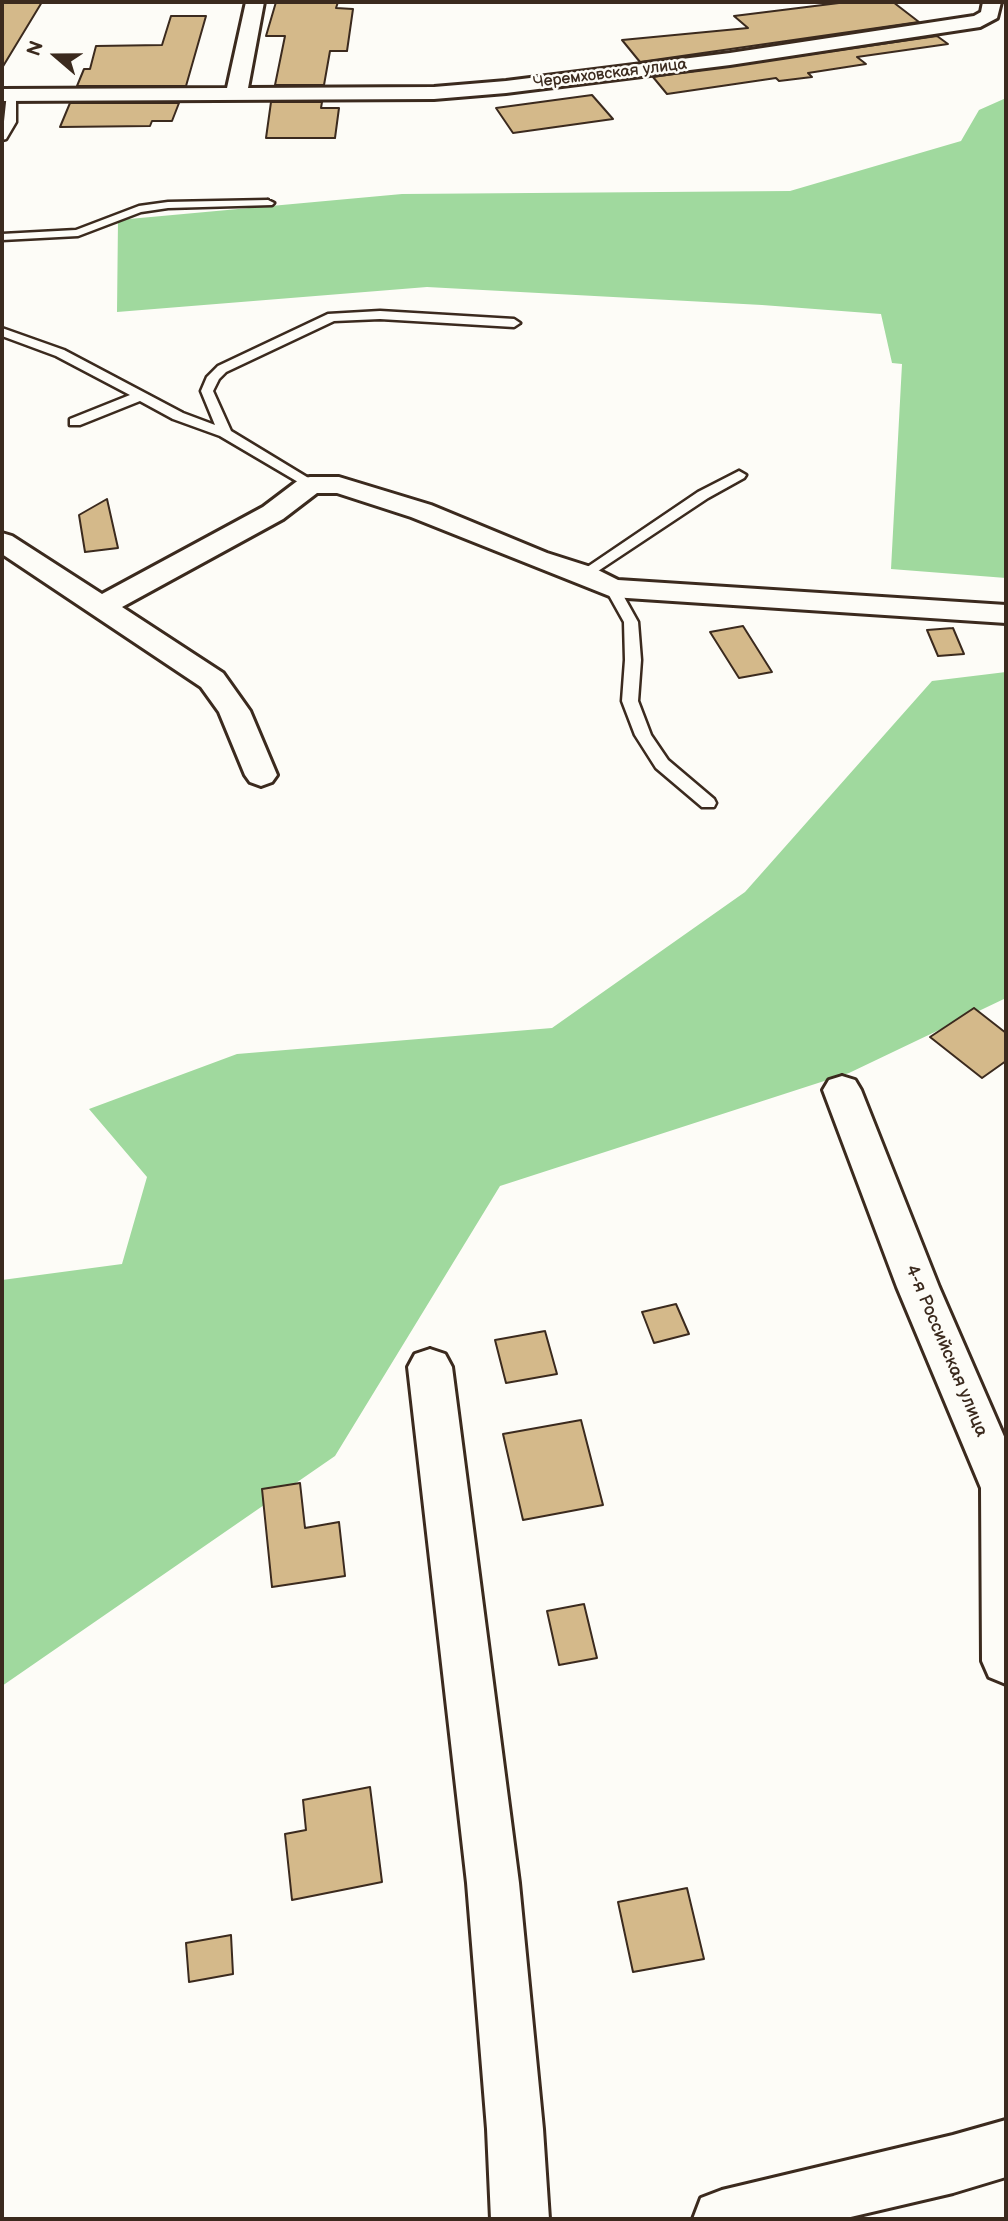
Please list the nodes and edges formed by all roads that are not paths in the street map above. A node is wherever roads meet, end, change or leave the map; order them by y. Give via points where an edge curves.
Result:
1 (256, 2) edge
2 (992, 2) edge
3 (236, 94) junction
4 (6, 95) edge
5 (2, 138) edge
6 (268, 203) dead end
7 (2, 237) edge
8 (514, 323) dead end
9 (2, 331) edge
10 (140, 396) junction
11 (75, 422) dead end
12 (225, 433) junction
13 (739, 475) dead end
14 (310, 485) junction
15 (2, 542) edge
16 (584, 574) junction
17 (612, 588) junction
18 (102, 606) junction
19 (1006, 614) edge
20 (261, 775) dead end
21 (708, 803) dead end
22 (842, 1090) dead end
23 (430, 1367) dead end
24 (1006, 1661) edge
25 (1006, 2148) edge
26 (520, 2219) edge
27 (722, 2219) edge

1 - 3 street
2 - 3 street, Черемховская улица via 990,14 981,21 506,87 434,93
3 - 4 street, Черемховская улица
4 - 5 lane via 11,122
6 - 7 lane via 168,205 139,209 78,233
8 - 12 lane via 352,315 316,323 213,377 207,391
9 - 10 lane via 60,354
10 - 11 lane
10 - 12 lane
12 - 14 lane
13 - 16 lane
14 - 16 street via 340,485 378,496
14 - 18 street via 273,513
15 - 18 street
16 - 17 street
17 - 19 street
17 - 21 lane via 631,622 630,701 643,735 662,764
18 - 20 street via 212,680 234,711
22 - 24 street, 4-я Российская улица via 918,1287 1004,1488
23 - 26 street via 493,1883
25 - 27 street

